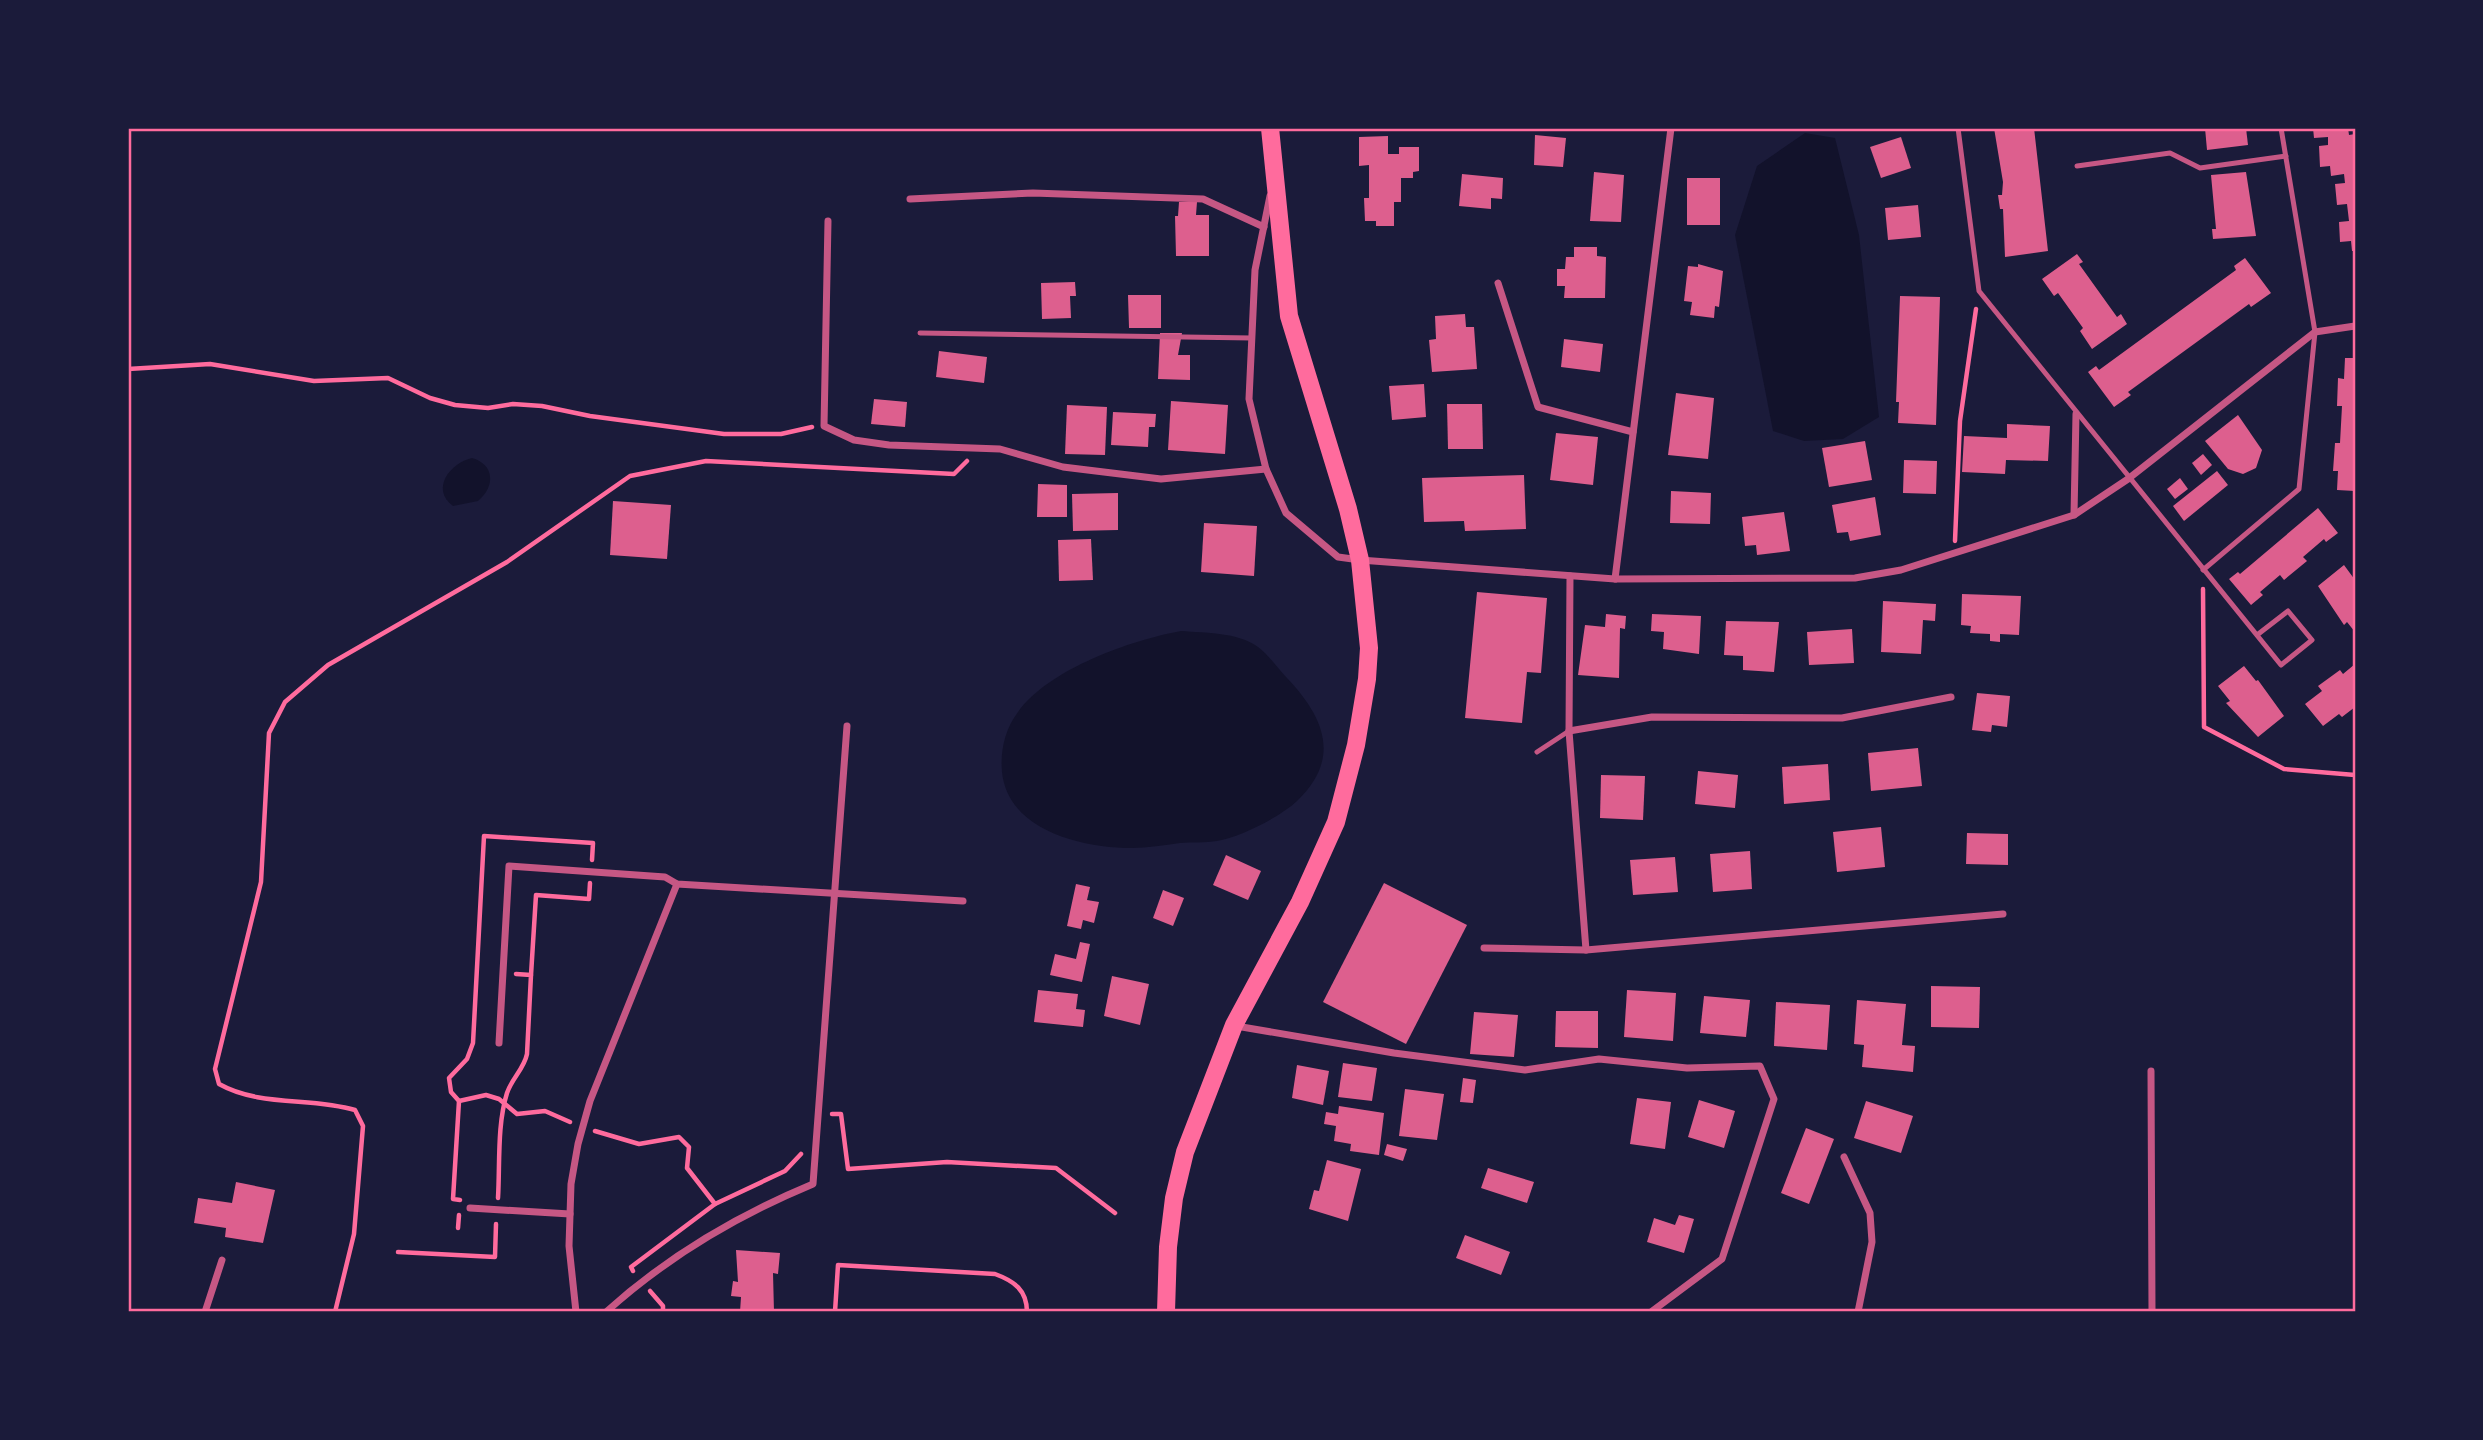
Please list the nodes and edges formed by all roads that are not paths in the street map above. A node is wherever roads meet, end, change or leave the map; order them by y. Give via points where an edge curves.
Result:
1 (1270, 128) edge
2 (1671, 128) edge
3 (1958, 128) edge
4 (2281, 128) edge
5 (2286, 156) junction
6 (2077, 166) dead end
7 (1274, 178) junction
8 (910, 199) dead end
9 (828, 222) dead end
10 (1264, 226) junction
11 (1498, 283) dead end
12 (2355, 326) edge
13 (2315, 332) junction
14 (920, 333) dead end
15 (1252, 338) junction
16 (2076, 414) junction
17 (1633, 432) junction
18 (1266, 469) junction
19 (2128, 479) junction
20 (2074, 515) junction
21 (1360, 561) junction
22 (2203, 570) junction
23 (1570, 576) junction
24 (1615, 579) junction
25 (2257, 635) junction
26 (1951, 697) dead end
27 (847, 726) dead end
28 (1569, 731) junction
29 (1537, 752) dead end
30 (677, 884) junction
31 (835, 893) junction
32 (962, 901) dead end
33 (2003, 914) dead end
34 (1484, 948) dead end
35 (1586, 950) junction
36 (1234, 1025) junction
37 (499, 1043) dead end
38 (2151, 1071) dead end
39 (1844, 1157) dead end
40 (470, 1209) dead end
41 (570, 1214) junction
42 (222, 1260) dead end
43 (205, 1312) edge
44 (576, 1312) edge
45 (606, 1312) edge
46 (1166, 1312) edge
47 (1651, 1312) edge
48 (1858, 1312) edge
49 (2152, 1312) edge

1 - 7 main road
2 - 17 street
3 - 16 lane via 1979,291
4 - 5 lane
5 - 6 lane via 2200,168 2170,153
5 - 13 lane
7 - 10 street
7 - 21 main road via 1289,316
8 - 10 street via 1033,193 1203,199
9 - 18 street via 824,426 854,440 1000,449 1063,467 1161,479
10 - 15 street via 1255,270
11 - 17 street via 1538,407
12 - 13 street
13 - 19 street
13 - 22 lane via 2299,489
14 - 15 lane
15 - 18 street via 1249,399
16 - 19 lane
16 - 20 street
17 - 24 street
18 - 21 street via 1286,513 1338,557
19 - 20 street
19 - 22 lane
20 - 24 street via 1900,570 1855,578
21 - 23 street
21 - 36 main road via 1369,648 1367,678 1336,822 1300,902
22 - 25 lane
23 - 24 street
23 - 28 street
25 - 25 lane via 2288,611 2312,640 2281,665
26 - 28 street via 1842,718 1652,717
27 - 31 street
28 - 29 lane
28 - 35 street
30 - 31 street
30 - 37 street via 665,877 509,866
30 - 41 street via 590,1101 571,1184
31 - 32 street
31 - 45 street via 813,1184 717,1229 641,1281
33 - 35 street
34 - 35 street
36 - 46 main road via 1180,1175 1168,1247
36 - 47 street via 1525,1070 1599,1059 1686,1068 1760,1066 1774,1099 1722,1259
38 - 49 street
39 - 48 street via 1870,1213 1872,1241
40 - 41 street
41 - 44 street
42 - 43 street

